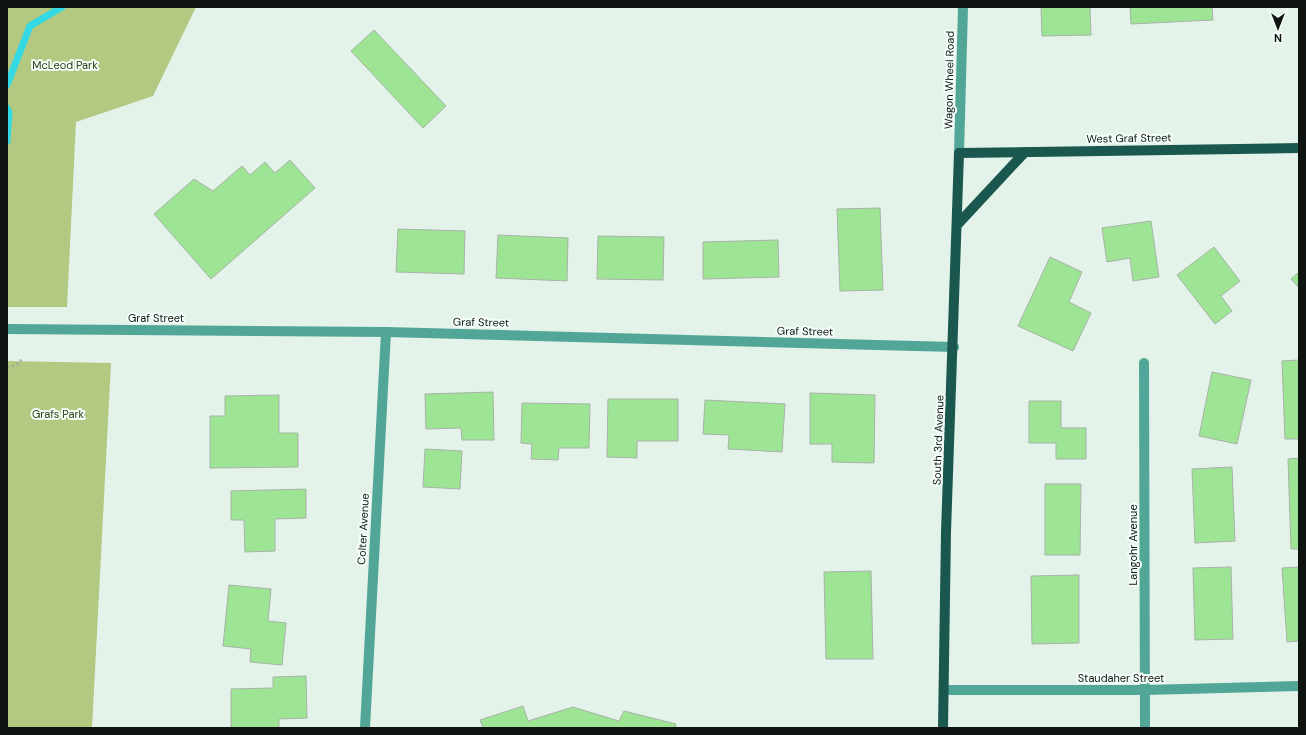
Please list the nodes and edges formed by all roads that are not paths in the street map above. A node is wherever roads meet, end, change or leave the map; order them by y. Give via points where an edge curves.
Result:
1 (963, 7) edge
2 (1299, 148) edge
3 (1025, 152) junction
4 (959, 153) junction
5 (958, 225) junction
6 (7, 329) edge
7 (386, 332) junction
8 (954, 347) junction
9 (1144, 363) dead end
10 (1299, 686) edge
11 (944, 690) junction
12 (1145, 690) junction
13 (364, 728) edge
14 (943, 728) edge
15 (1145, 728) edge

1 - 4 street, Wagon Wheel Road
2 - 3 main road, West Graf Street
3 - 4 main road, West Graf Street
3 - 5 main road
4 - 5 main road, South 3rd Avenue
5 - 8 main road, South 3rd Avenue
6 - 7 street, Graf Street
7 - 8 street, Graf Street
7 - 13 street, Colter Avenue
8 - 11 main road, South 3rd Avenue via 946,532
9 - 12 street, Langohr Avenue
10 - 12 street, Staudaher Street
11 - 12 street, Staudaher Street
11 - 14 main road, South 3rd Avenue
12 - 15 street, Langohr Avenue

